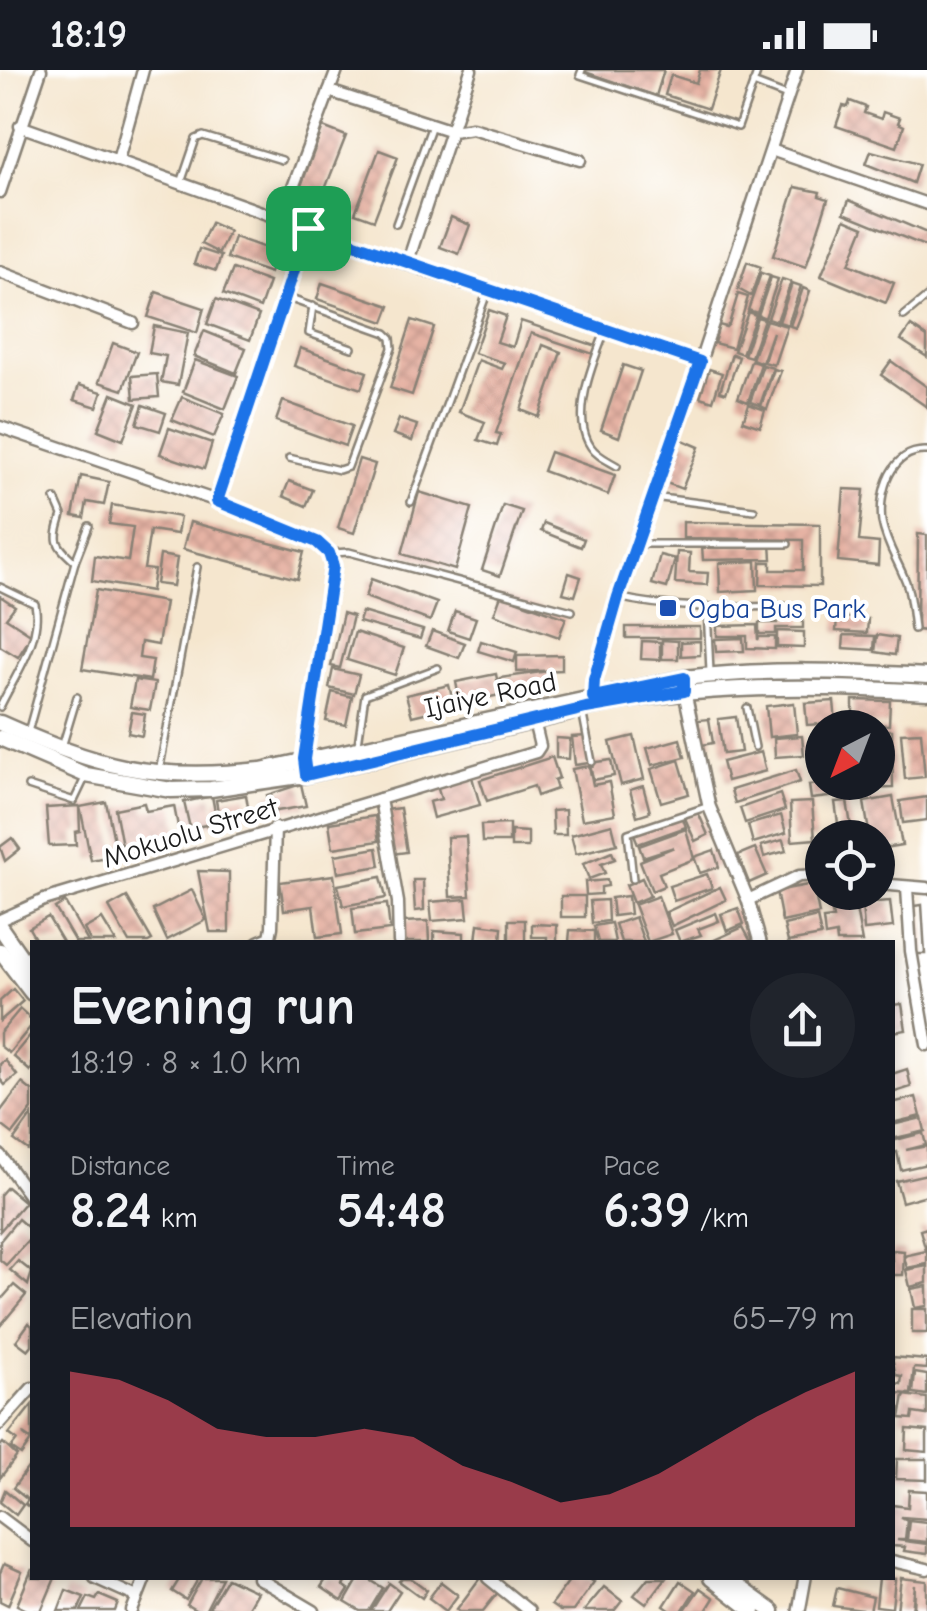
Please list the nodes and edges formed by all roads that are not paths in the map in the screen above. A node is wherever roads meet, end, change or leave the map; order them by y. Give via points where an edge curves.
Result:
1 (40, 70) edge
2 (142, 70) edge
3 (337, 70) edge
4 (471, 70) edge
5 (582, 70) edge
6 (758, 70) edge
7 (797, 70) edge
8 (754, 83) junction
9 (330, 91) junction
10 (788, 96) junction
11 (432, 124) junction
12 (20, 126) junction
13 (452, 131) junction
14 (771, 150) junction
15 (118, 160) junction
16 (282, 160) dead end
17 (580, 160) dead end
18 (181, 182) junction
19 (0, 192) edge
20 (289, 198) dead end
21 (927, 204) edge
22 (396, 224) dead end
23 (308, 228) junction
24 (407, 264) junction
25 (0, 272) edge
26 (488, 290) junction
27 (285, 297) junction
28 (927, 297) edge
29 (313, 306) junction
30 (904, 316) dead end
31 (133, 324) dead end
32 (606, 330) junction
33 (352, 348) dead end
34 (700, 362) junction
35 (0, 427) edge
36 (927, 451) edge
37 (289, 458) dead end
38 (616, 466) dead end
39 (653, 498) junction
40 (55, 499) dead end
41 (217, 501) junction
42 (411, 502) dead end
43 (754, 510) dead end
44 (89, 526) dead end
45 (636, 544) junction
46 (788, 544) dead end
47 (329, 553) junction
48 (75, 562) junction
49 (197, 566) dead end
50 (0, 587) edge
51 (618, 597) junction
52 (784, 606) dead end
53 (707, 608) junction
54 (572, 611) dead end
55 (914, 629) dead end
56 (438, 668) dead end
57 (711, 675) junction
58 (927, 676) edge
59 (684, 685) junction
60 (927, 692) edge
61 (77, 697) dead end
62 (590, 704) junction
63 (0, 706) edge
64 (747, 708) dead end
65 (534, 721) junction
66 (0, 722) edge
67 (28, 735) junction
68 (0, 738) edge
69 (358, 747) junction
70 (755, 748) dead end
71 (61, 750) junction
72 (304, 759) junction
73 (592, 762) dead end
74 (158, 774) junction
75 (86, 775) junction
76 (306, 775) junction
77 (28, 786) dead end
78 (380, 799) junction
79 (709, 806) junction
80 (275, 828) junction
81 (805, 876) edge
82 (632, 880) dead end
83 (895, 886) edge
84 (907, 888) junction
85 (927, 888) edge
86 (748, 900) junction
87 (0, 924) edge
88 (262, 940) edge
89 (400, 940) edge
90 (759, 940) edge
91 (0, 951) edge
92 (30, 970) edge
93 (30, 990) edge
94 (927, 1045) edge
95 (0, 1155) edge
96 (30, 1196) edge
97 (30, 1390) edge
98 (0, 1424) edge
99 (0, 1517) edge
100 (30, 1540) edge
101 (895, 1562) edge
102 (927, 1569) edge
103 (99, 1580) edge
104 (144, 1580) edge
105 (261, 1580) edge
106 (491, 1580) edge
107 (714, 1580) edge
108 (728, 1580) edge
109 (805, 1580) edge
110 (137, 1597) junction
111 (765, 1610) edge
112 (132, 1611) edge
113 (314, 1611) edge
114 (530, 1611) edge
115 (799, 1611) edge

1 - 12 street
2 - 15 street
3 - 9 street
4 - 13 street
5 - 8 lane via 580,76 738,126
6 - 8 lane
7 - 10 street
8 - 10 lane
9 - 11 street
9 - 20 street
10 - 14 street
11 - 13 street
11 - 22 lane
12 - 15 street
12 - 19 street
13 - 17 street via 472,128
13 - 24 street
14 - 21 street
14 - 34 street
15 - 18 street
16 - 18 lane via 204,136 196,140
18 - 23 street
23 - 24 street
23 - 27 street
24 - 26 street
25 - 31 street
26 - 32 street
26 - 42 lane
27 - 29 lane
27 - 41 street
28 - 30 lane
29 - 33 lane via 309,333
29 - 37 lane via 386,333 392,348 348,467
32 - 34 street
32 - 38 lane via 588,373 584,416 592,448
34 - 39 street
35 - 41 street
36 - 55 lane via 902,457 882,493 882,520 906,582
39 - 43 lane
39 - 45 street
40 - 48 lane via 62,515 57,546
41 - 47 street
44 - 48 lane
45 - 46 lane
45 - 51 street
47 - 54 lane via 349,552
47 - 72 street via 333,566
48 - 67 lane
49 - 74 lane
50 - 63 lane via 35,604 37,613 33,639
51 - 53 lane
51 - 62 street
52 - 53 lane
53 - 57 lane
56 - 69 lane via 365,695
57 - 58 main road, Ijaiye Road via 834,670
57 - 59 main road, Ijaiye Road
59 - 60 main road, Ijaiye Road
59 - 62 main road, Ijaiye Road
59 - 79 street
61 - 71 lane
62 - 65 main road, Ijaiye Road
62 - 69 main road, Ijaiye Road
62 - 73 lane
64 - 70 lane
65 - 76 main road, Ijaiye Road
65 - 78 street, Mokuolu Street via 536,752
66 - 67 main road, Ijaiye Road
67 - 71 main road, Ijaiye Road
68 - 75 main road, Ijaiye Road
69 - 72 main road, Ijaiye Road
71 - 74 main road, Ijaiye Road
72 - 74 main road, Ijaiye Road via 210,776
72 - 76 street
75 - 76 main road, Ijaiye Road via 171,790
75 - 77 lane via 74,800
78 - 80 street, Mokuolu Street
78 - 89 street
79 - 82 lane via 628,834
79 - 86 street
80 - 87 street, Mokuolu Street via 44,900
80 - 88 street via 272,927
81 - 86 street
83 - 84 street
84 - 85 street
84 - 94 street
86 - 90 street
87 - 92 main road
91 - 93 main road
95 - 96 street
97 - 98 street
99 - 100 street
101 - 102 street
103 - 110 street
104 - 110 street
105 - 113 street
106 - 114 street
107 - 111 main road
108 - 111 main road
109 - 115 street
110 - 112 street

